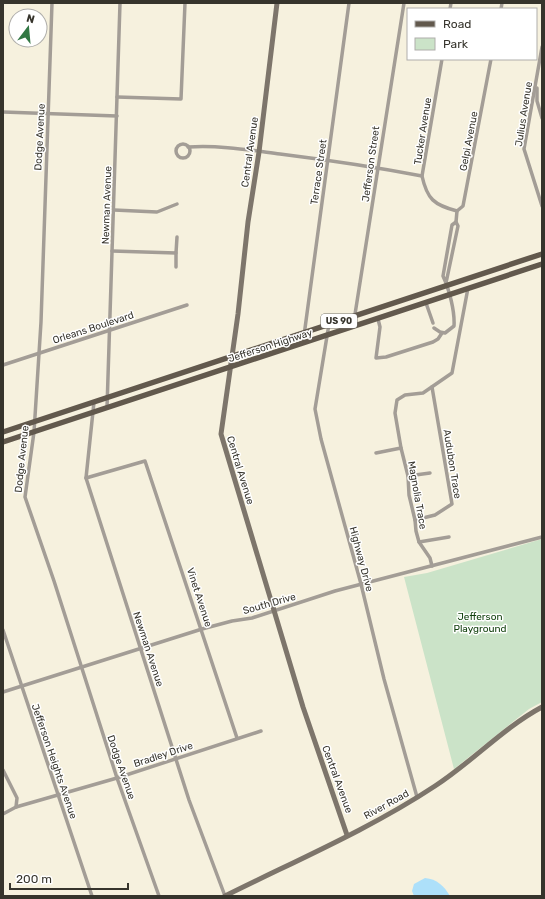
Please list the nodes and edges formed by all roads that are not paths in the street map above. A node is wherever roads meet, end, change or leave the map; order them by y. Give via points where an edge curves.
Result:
1 (52, 3) edge
2 (120, 3) edge
3 (185, 3) edge
4 (277, 3) edge
5 (350, 3) edge
6 (404, 3) edge
7 (542, 47) edge
8 (442, 60) edge
9 (491, 60) edge
10 (536, 82) junction
11 (117, 97) junction
12 (3, 112) edge
13 (48, 114) junction
14 (117, 116) junction
15 (542, 118) edge
16 (188, 146) dead end
17 (259, 152) junction
18 (328, 160) junction
19 (378, 168) junction
20 (422, 176) junction
21 (177, 204) dead end
22 (542, 206) edge
23 (114, 210) junction
24 (457, 211) junction
25 (456, 222) junction
26 (177, 237) dead end
27 (112, 251) junction
28 (176, 253) junction
29 (542, 254) edge
30 (542, 264) edge
31 (176, 267) dead end
32 (446, 284) junction
33 (468, 288) junction
34 (448, 295) junction
35 (426, 303) junction
36 (187, 305) dead end
37 (355, 316) junction
38 (378, 319) junction
39 (433, 323) dead end
40 (329, 324) junction
41 (353, 327) junction
42 (434, 328) dead end
43 (109, 330) junction
44 (303, 332) junction
45 (442, 332) junction
46 (328, 335) junction
47 (303, 343) junction
48 (39, 353) junction
49 (232, 356) junction
50 (3, 365) edge
51 (229, 368) junction
52 (432, 387) junction
53 (107, 398) junction
54 (94, 402) junction
55 (107, 408) junction
56 (93, 412) junction
57 (33, 422) junction
58 (3, 432) edge
59 (34, 432) junction
60 (3, 442) edge
61 (401, 448) junction
62 (376, 453) dead end
63 (430, 473) dead end
64 (408, 476) junction
65 (86, 478) junction
66 (415, 520) junction
67 (542, 536) edge
68 (449, 537) dead end
69 (419, 542) junction
70 (432, 566) junction
71 (361, 584) junction
72 (274, 611) junction
73 (202, 629) junction
74 (3, 630) edge
75 (141, 649) junction
76 (81, 668) junction
77 (21, 686) junction
78 (3, 692) edge
79 (542, 707) edge
80 (260, 731) dead end
81 (237, 738) junction
82 (177, 758) junction
83 (3, 770) edge
84 (116, 778) junction
85 (58, 796) junction
86 (417, 797) junction
87 (16, 807) junction
88 (3, 814) edge
89 (347, 835) junction
90 (92, 896) edge
91 (159, 896) edge
92 (225, 896) edge

1 - 13 street, Dodge Avenue
2 - 11 street, Newman Avenue
3 - 11 street via 181,100
4 - 17 main road, Central Avenue
5 - 18 street, Terrace Street
6 - 19 street, Jefferson Street
7 - 10 street, Julius Avenue
8 - 20 street, Tucker Avenue
9 - 24 street, Gelpi Avenue via 464,206
10 - 15 street via 537,101
10 - 22 street, Julius Avenue via 524,149
11 - 14 street, Newman Avenue
12 - 13 street
13 - 14 street
13 - 48 street, Dodge Avenue
14 - 23 street, Newman Avenue
16 - 17 street via 223,146
17 - 18 street
17 - 49 main road, Central Avenue
18 - 19 street
18 - 44 street, Terrace Street
19 - 20 street
19 - 37 street, Jefferson Street
20 - 24 street, Tucker Avenue via 430,198 443,207
21 - 23 street via 157,212
23 - 27 street, Newman Avenue
24 - 25 street, Gelpi Avenue
25 - 32 street, Gelpi Avenue via 458,226
25 - 32 street, Gelpi Avenue via 452,225 442,276
26 - 28 street
27 - 28 street
27 - 43 street, Newman Avenue
28 - 31 street
29 - 32 main road, Jefferson Highway / US 90
30 - 33 main road, Jefferson Highway / US 90
32 - 34 street, Gelpi Avenue
32 - 37 main road, Jefferson Highway / US 90
33 - 34 main road, Jefferson Highway / US 90
33 - 52 street via 452,373
34 - 35 main road, Jefferson Highway / US 90
34 - 45 street, Gelpi Avenue via 454,326 451,330
35 - 38 main road, Jefferson Highway / US 90
35 - 39 street
36 - 43 street, Orleans Boulevard
37 - 40 main road, Jefferson Highway / US 90
37 - 41 street, Jefferson Street
38 - 41 main road, Jefferson Highway / US 90
38 - 45 street via 380,327 376,358 438,339
40 - 44 main road, Jefferson Highway / US 90
40 - 46 street, Highway Drive
41 - 46 main road, Jefferson Highway / US 90
42 - 45 street
43 - 48 street, Orleans Boulevard
43 - 53 street, Newman Avenue
44 - 47 street, Terrace Street
44 - 49 main road, Jefferson Highway / US 90
46 - 47 main road, Jefferson Highway / US 90
46 - 71 street, Highway Drive via 315,409
47 - 51 main road, Jefferson Highway / US 90
48 - 50 street, Orleans Boulevard
48 - 57 street, Dodge Avenue
49 - 51 main road, Central Avenue
49 - 53 main road, Jefferson Highway / US 90
51 - 55 main road, Jefferson Highway / US 90
51 - 72 main road, Central Avenue via 221,434
52 - 61 street via 423,393 405,395 397,400 396,413
52 - 66 street, Audubon Trace via 452,504 435,515
53 - 54 main road, Jefferson Highway / US 90
53 - 55 street, Newman Avenue
54 - 56 street, Newman Avenue
54 - 57 main road, Jefferson Highway / US 90
55 - 56 main road, Jefferson Highway / US 90
56 - 59 main road, Jefferson Highway / US 90
56 - 65 street, Newman Avenue
57 - 58 main road, Jefferson Highway / US 90
57 - 59 street, Dodge Avenue
59 - 60 main road, Jefferson Highway / US 90
59 - 76 street, Dodge Avenue via 25,497
61 - 62 street, Magnolia Trace
61 - 64 street, Magnolia Trace
63 - 64 street
64 - 66 street, Magnolia Trace via 408,495
65 - 73 street, Vinet Avenue via 145,461
65 - 75 street, Newman Avenue
66 - 69 street, Magnolia Trace
67 - 70 street, South Drive
68 - 69 street
69 - 70 street, Magnolia Trace via 430,558
70 - 71 street, South Drive
71 - 72 street, South Drive
71 - 86 street, Highway Drive
72 - 73 street, South Drive
72 - 89 main road, Central Avenue via 311,732
73 - 75 street, South Drive
73 - 81 street, Vinet Avenue
74 - 77 street, Jefferson Heights Avenue
75 - 76 street, South Drive
75 - 82 street, Newman Avenue
76 - 77 street, South Drive
76 - 84 street, Dodge Avenue
77 - 78 street, South Drive
77 - 85 street, Jefferson Heights Avenue
79 - 86 main road, River Road via 518,722 458,770
80 - 81 street, Bradley Drive
81 - 82 street, Bradley Drive
82 - 84 street, Bradley Drive
82 - 92 street, Newman Avenue via 189,800
83 - 87 street via 17,798
84 - 85 street, Bradley Drive
84 - 91 street, Dodge Avenue
85 - 87 street, Bradley Drive
85 - 90 street, Jefferson Heights Avenue
86 - 89 main road, River Road
87 - 88 street, Bradley Drive
89 - 92 main road, River Road

